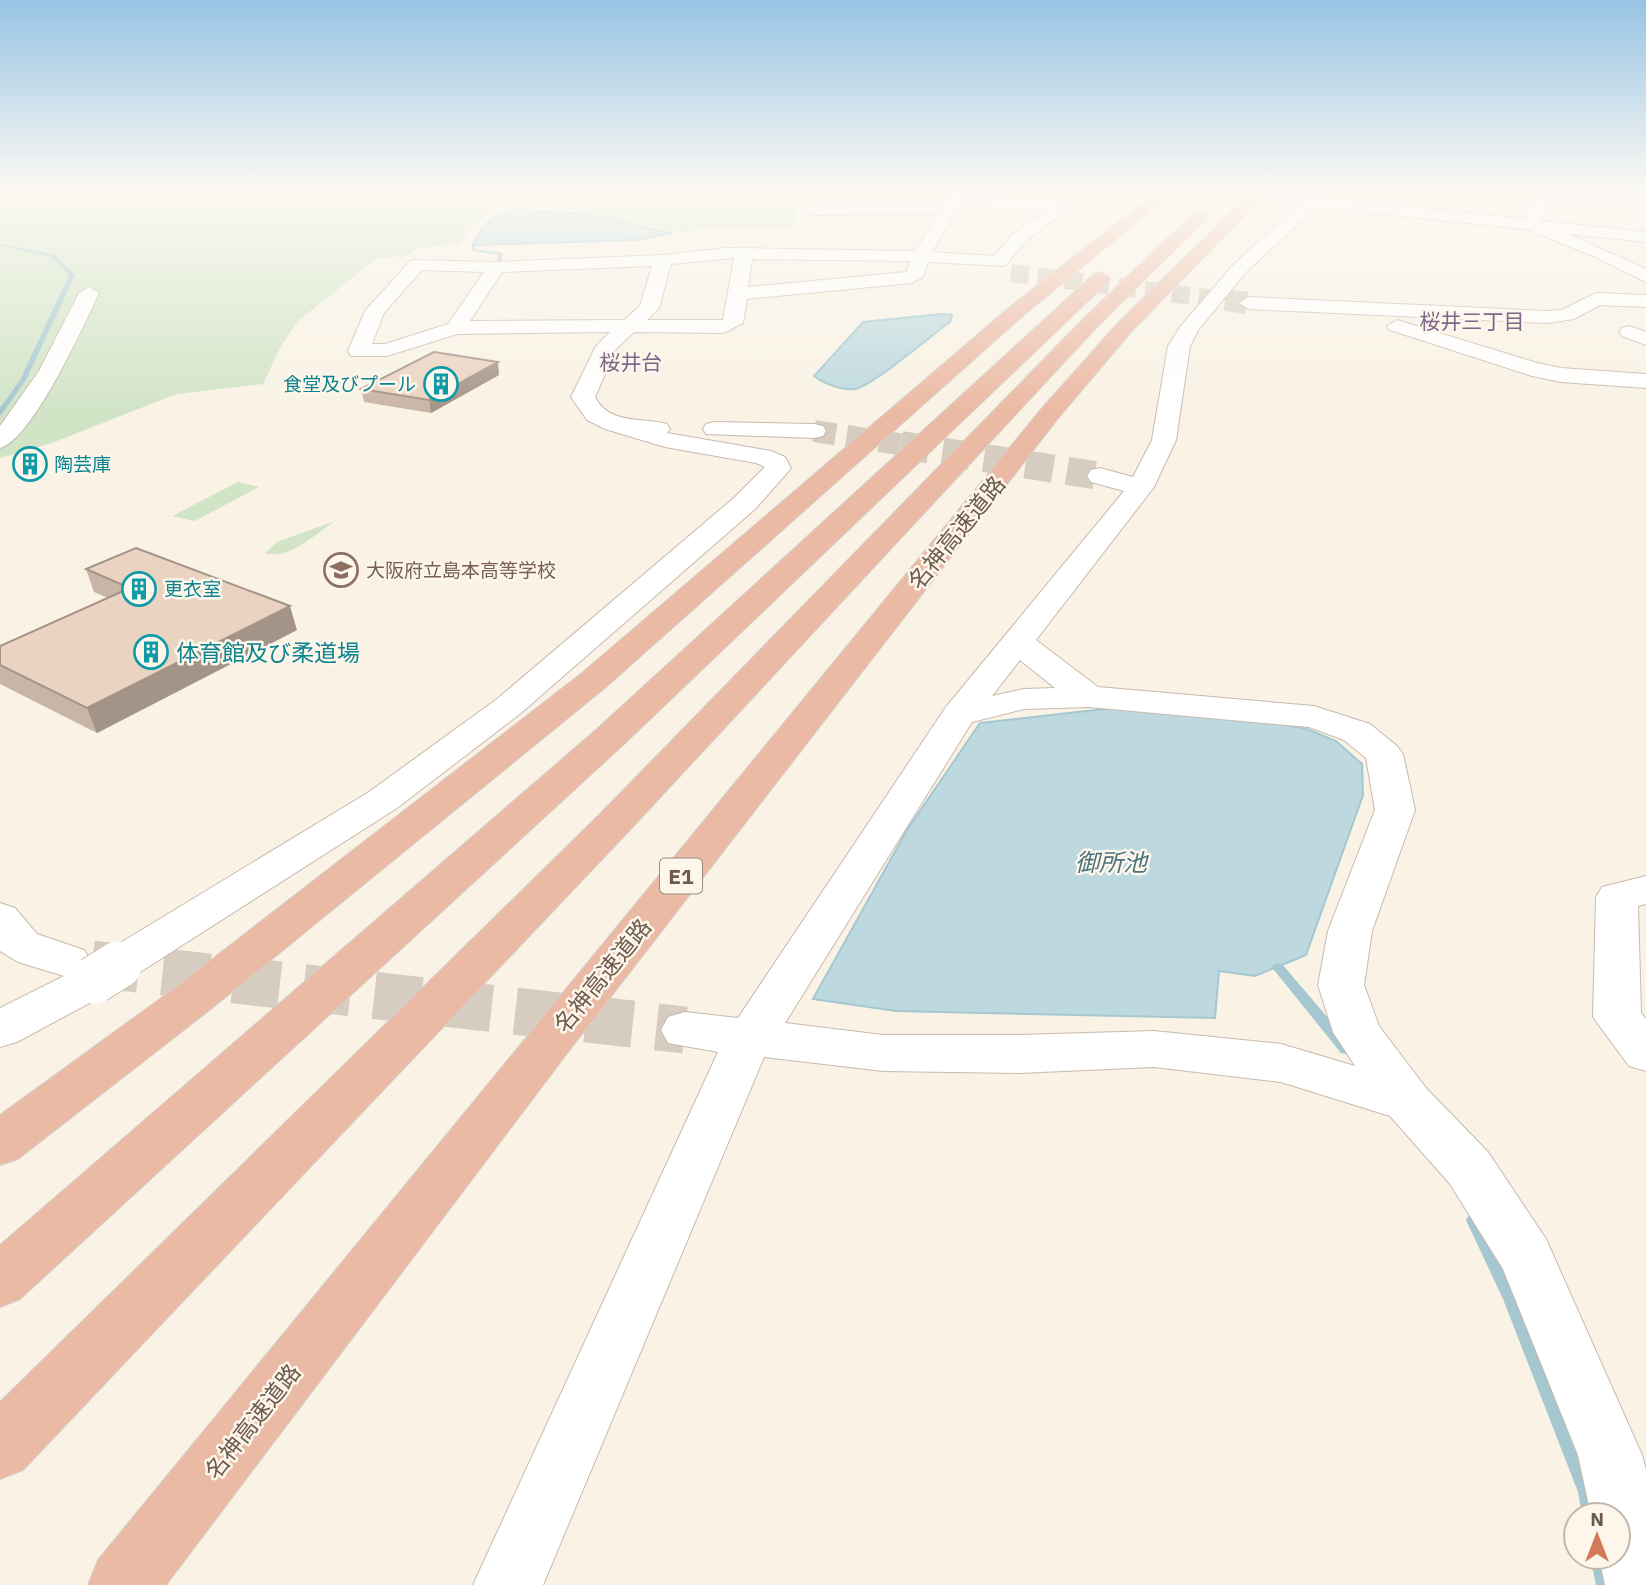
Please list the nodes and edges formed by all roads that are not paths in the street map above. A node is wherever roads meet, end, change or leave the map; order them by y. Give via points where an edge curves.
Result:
1 (592, 263) edge
2 (662, 263) edge
3 (743, 263) edge
4 (918, 263) edge
5 (957, 263) edge
6 (1077, 263) edge
7 (1117, 263) edge
8 (1152, 263) edge
9 (1194, 263) edge
10 (1245, 263) edge
11 (1621, 263) edge
12 (496, 267) junction
13 (1011, 273) tunnel mouth
14 (1642, 273) edge
15 (89, 293) dead end
16 (738, 294) junction
17 (1646, 300) edge
18 (1250, 303) tunnel mouth
19 (1353, 309) junction
20 (630, 327) junction
21 (455, 328) junction
22 (1646, 381) edge
23 (634, 428) junction
24 (814, 431) tunnel mouth
25 (0, 441) edge
26 (1100, 476) tunnel mouth
27 (1141, 487) junction
28 (1016, 641) junction
29 (1088, 697) junction
30 (959, 715) junction
31 (1646, 890) edge
32 (0, 918) edge
33 (93, 969) junction
34 (0, 1029) edge
35 (685, 1030) tunnel mouth
36 (745, 1047) junction
37 (1646, 1053) edge
38 (1391, 1097) junction
39 (0, 1144) edge
40 (0, 1281) edge
41 (0, 1447) edge
42 (124, 1585) edge
43 (509, 1585) edge
44 (1640, 1585) edge

1 - 12 street
2 - 20 street via 649,308
3 - 16 street
4 - 16 street via 912,277
5 - 13 street
6 - 39 highway via 594,680 202,992
7 - 40 highway via 610,737
8 - 41 highway, 名神高速道路 via 613,824
9 - 42 highway, 名神高速道路 / E1 via 1124,328 1051,412 548,1042
10 - 27 street via 1179,346 1164,440
11 - 14 street
12 - 21 street
12 - 21 street via 417,264 375,311 359,351 387,350
15 - 25 street via 24,414
16 - 20 street via 733,323 724,327
17 - 19 street via 1596,299 1567,315 1548,317
18 - 19 street
19 - 22 street via 1365,318 1532,369
20 - 21 street
20 - 23 street via 607,346 583,397 595,416
23 - 24 street
23 - 33 street via 665,440 762,456 776,462 778,468 745,503 509,706 383,800
26 - 27 street
27 - 28 street
28 - 29 street
28 - 30 street
29 - 30 street via 1024,699
29 - 38 street via 1314,718 1357,732 1384,754 1395,810 1350,931 1341,985 1357,1032
30 - 36 street
31 - 37 street via 1617,897 1618,1017
32 - 33 street via 13,939 27,948
33 - 34 street
35 - 36 street
36 - 38 street via 1019,1054 1154,1049 1281,1063
36 - 43 street
38 - 44 street via 1469,1168 1526,1257 1610,1455

